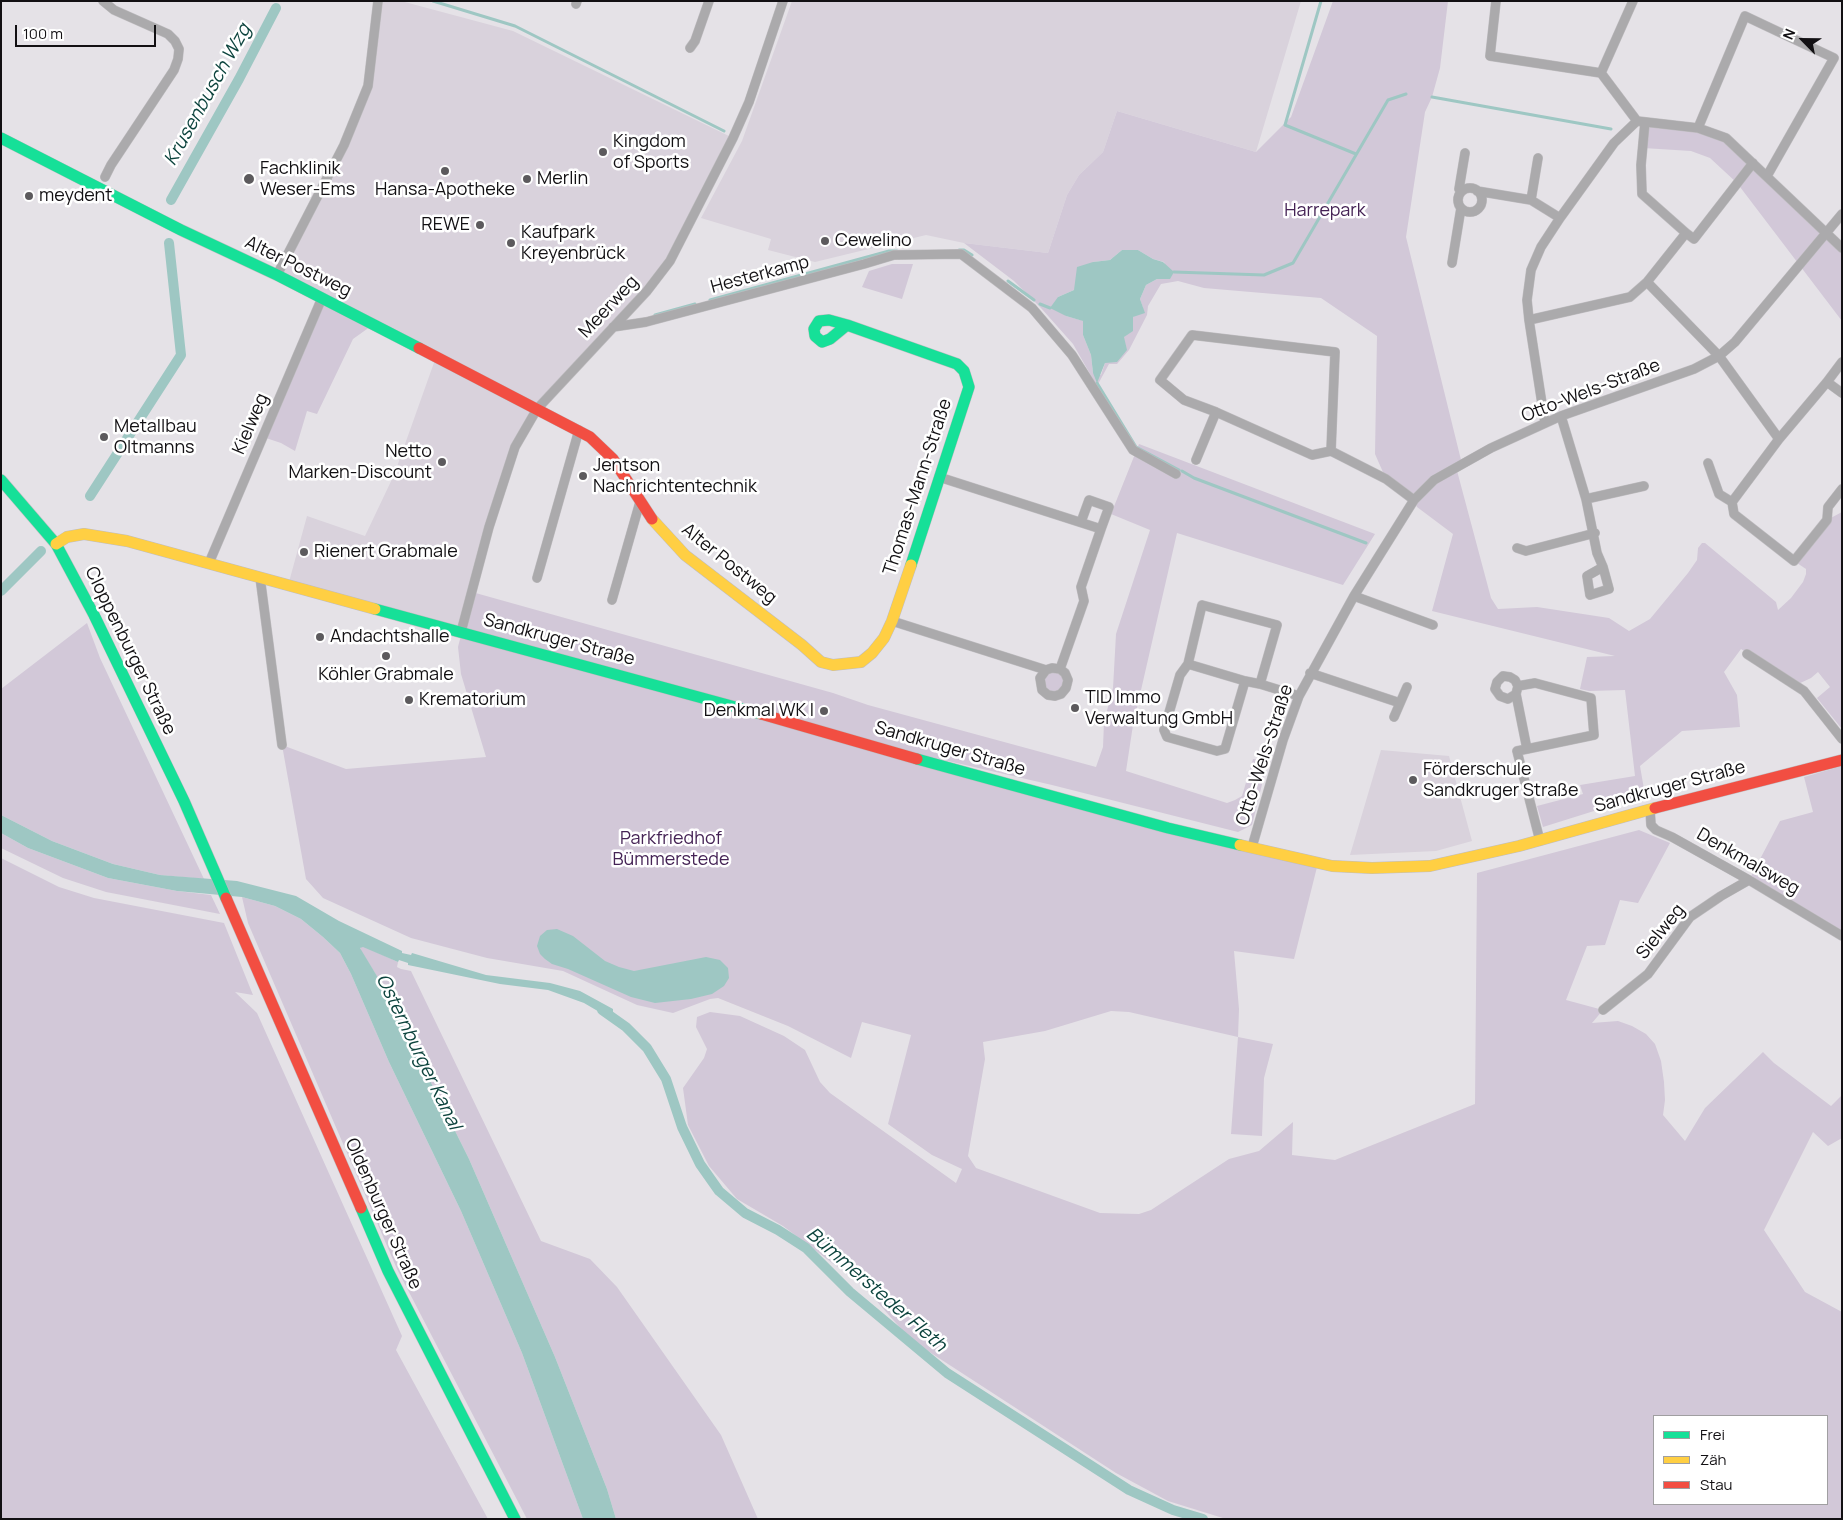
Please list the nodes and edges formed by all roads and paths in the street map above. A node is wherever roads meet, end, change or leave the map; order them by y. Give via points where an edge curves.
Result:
1 (103, 1) edge
2 (378, 1) edge
3 (709, 1) edge
4 (783, 1) edge
5 (1496, 1) edge
6 (1633, 1) edge
7 (690, 48) dead end
8 (1601, 73) junction
9 (1641, 121) junction
10 (1698, 128) junction
11 (1, 138) edge
12 (1464, 153) dead end
13 (1538, 158) dead end
14 (1753, 163) junction
15 (1767, 176) junction
16 (105, 177) dead end
17 (1477, 191) junction
18 (1461, 192) junction
19 (1531, 200) junction
20 (1461, 208) junction
21 (1842, 214) edge
22 (1560, 218) junction
23 (1686, 233) junction
24 (1825, 234) junction
25 (1842, 248) edge
26 (1452, 263) dead end
27 (277, 275) junction
28 (1647, 282) junction
29 (322, 298) junction
30 (1529, 320) junction
31 (847, 325) dead end
32 (613, 326) junction
33 (1719, 356) junction
34 (1842, 362) edge
35 (1827, 382) junction
36 (1842, 394) edge
37 (537, 409) junction
38 (1216, 412) junction
39 (1562, 416) junction
40 (1545, 423) junction
41 (578, 430) junction
42 (1779, 439) junction
43 (1331, 451) junction
44 (1196, 460) dead end
45 (1708, 463) dead end
46 (1176, 474) dead end
47 (939, 477) junction
48 (1, 480) edge
49 (1644, 486) dead end
50 (1842, 489) edge
51 (1586, 499) junction
52 (1414, 500) junction
53 (640, 502) junction
54 (1732, 502) junction
55 (1081, 522) junction
56 (1100, 529) junction
57 (1594, 533) junction
58 (56, 544) junction
59 (1517, 548) dead end
60 (209, 563) junction
61 (1603, 567) dead end
62 (260, 577) junction
63 (536, 578) dead end
64 (1354, 596) junction
65 (612, 600) dead end
66 (892, 621) junction
67 (1433, 625) dead end
68 (461, 632) junction
69 (802, 645) joint
70 (1747, 654) dead end
71 (1188, 664) junction
72 (1060, 669) junction
73 (1046, 670) junction
74 (1310, 673) junction
75 (1245, 681) junction
76 (1260, 684) junction
77 (1408, 687) dead end
78 (1299, 696) junction
79 (1400, 703) junction
80 (1394, 717) dead end
81 (1842, 739) edge
82 (282, 745) dead end
83 (1527, 749) junction
84 (1842, 760) edge
85 (1650, 809) junction
86 (1540, 841) junction
87 (1252, 847) junction
88 (1749, 880) junction
89 (234, 916) joint
90 (1842, 936) edge
91 (1603, 1010) dead end
92 (515, 1519) edge

1 - 16 street via 114,10 168,34 178,49 174,70
2 - 27 street via 368,86 344,145
3 - 7 street
4 - 32 street, Meerweg via 734,138 670,261
5 - 8 street via 1490,56
6 - 8 street
8 - 9 street
9 - 10 street
9 - 22 street via 1614,143
9 - 23 street via 1642,194
10 - 14 street via 1726,138
10 - 15 street via 1745,16 1834,58
11 - 27 street, Alter Postweg
12 - 18 street
13 - 19 street
14 - 15 street
14 - 23 street via 1694,239
15 - 24 street
17 - 18 street via 1468,188
17 - 19 street
17 - 20 street via 1481,197 1478,208 1471,212
18 - 20 street via 1458,198
19 - 22 street
20 - 26 street
21 - 24 street, Otto-Wels-Straße
22 - 30 street via 1531,270 1527,300
23 - 28 street
24 - 25 street
24 - 33 street, Otto-Wels-Straße via 1735,342
27 - 29 street, Alter Postweg
28 - 30 street via 1630,297
28 - 33 street
29 - 37 street, Alter Postweg
29 - 60 street, Kielweg
30 - 40 street
31 - 47 street, Thomas-Mann-Straße via 946,359 964,371 969,387
32 - 37 street, Meerweg
32 - 46 street, Hesterkamp via 646,322 894,255 961,254 1032,308 1072,355 1133,450
33 - 39 street, Otto-Wels-Straße via 1694,370
33 - 42 street
34 - 35 street
35 - 36 street
35 - 42 street
37 - 41 street, Alter Postweg
37 - 68 street, Meerweg via 515,447 505,474
38 - 43 street via 1312,455
38 - 43 street via 1184,400 1160,380 1192,335 1336,352
38 - 44 street
39 - 40 street, Otto-Wels-Straße
39 - 51 street
40 - 52 street, Otto-Wels-Straße via 1456,467 1434,480
41 - 53 street, Alter Postweg via 613,459
41 - 63 street
42 - 54 street
43 - 52 street via 1386,479
45 - 54 street via 1719,494
47 - 55 street
47 - 66 street, Thomas-Mann-Straße
48 - 58 street, Cloppenburger Straße
49 - 51 street
50 - 54 street via 1828,507 1827,520 1794,561 1734,514
51 - 57 street
52 - 64 street, Otto-Wels-Straße
53 - 65 street
53 - 69 street, Alter Postweg via 685,555
55 - 56 street
55 - 56 street via 1089,500 1109,507
56 - 72 street via 1080,587 1084,601
57 - 59 street via 1526,551
57 - 61 street
58 - 60 street, Sandkruger Straße via 73,536 92,534
58 - 89 street, Cloppenburger Straße via 184,801
60 - 62 street, Sandkruger Straße
62 - 68 street, Sandkruger Straße
62 - 82 street
64 - 67 street
64 - 74 street, Otto-Wels-Straße
66 - 69 street, Thomas-Mann-Straße via 884,638 861,662 833,665 821,662
66 - 73 street
68 - 87 street, Sandkruger Straße via 1168,828
70 - 81 street via 1804,691
71 - 75 street
71 - 75 street via 1180,675 1164,730 1166,737 1217,751 1225,748
71 - 76 street via 1202,605 1277,625
72 - 73 street
72 - 73 street via 1068,680 1066,688 1055,696 1042,690 1040,685 1040,678
74 - 78 street, Otto-Wels-Straße
74 - 79 street, Otto-Wels-Straße
75 - 76 street
76 - 78 street
77 - 79 street
78 - 87 street, Otto-Wels-Straße
79 - 80 street
83 - 83 street via 1517,690 1535,683 1591,698 1594,735
83 - 86 street via 1517,751
84 - 85 street, Sandkruger Straße
85 - 86 street, Sandkruger Straße
85 - 88 street, Denkmalsweg via 1651,825 1656,830
86 - 87 street, Sandkruger Straße via 1430,866 1372,868 1324,864
88 - 90 street, Denkmalsweg
88 - 91 street, Sielweg via 1690,917 1648,974
89 - 92 street, Oldenburger Straße via 388,1271

